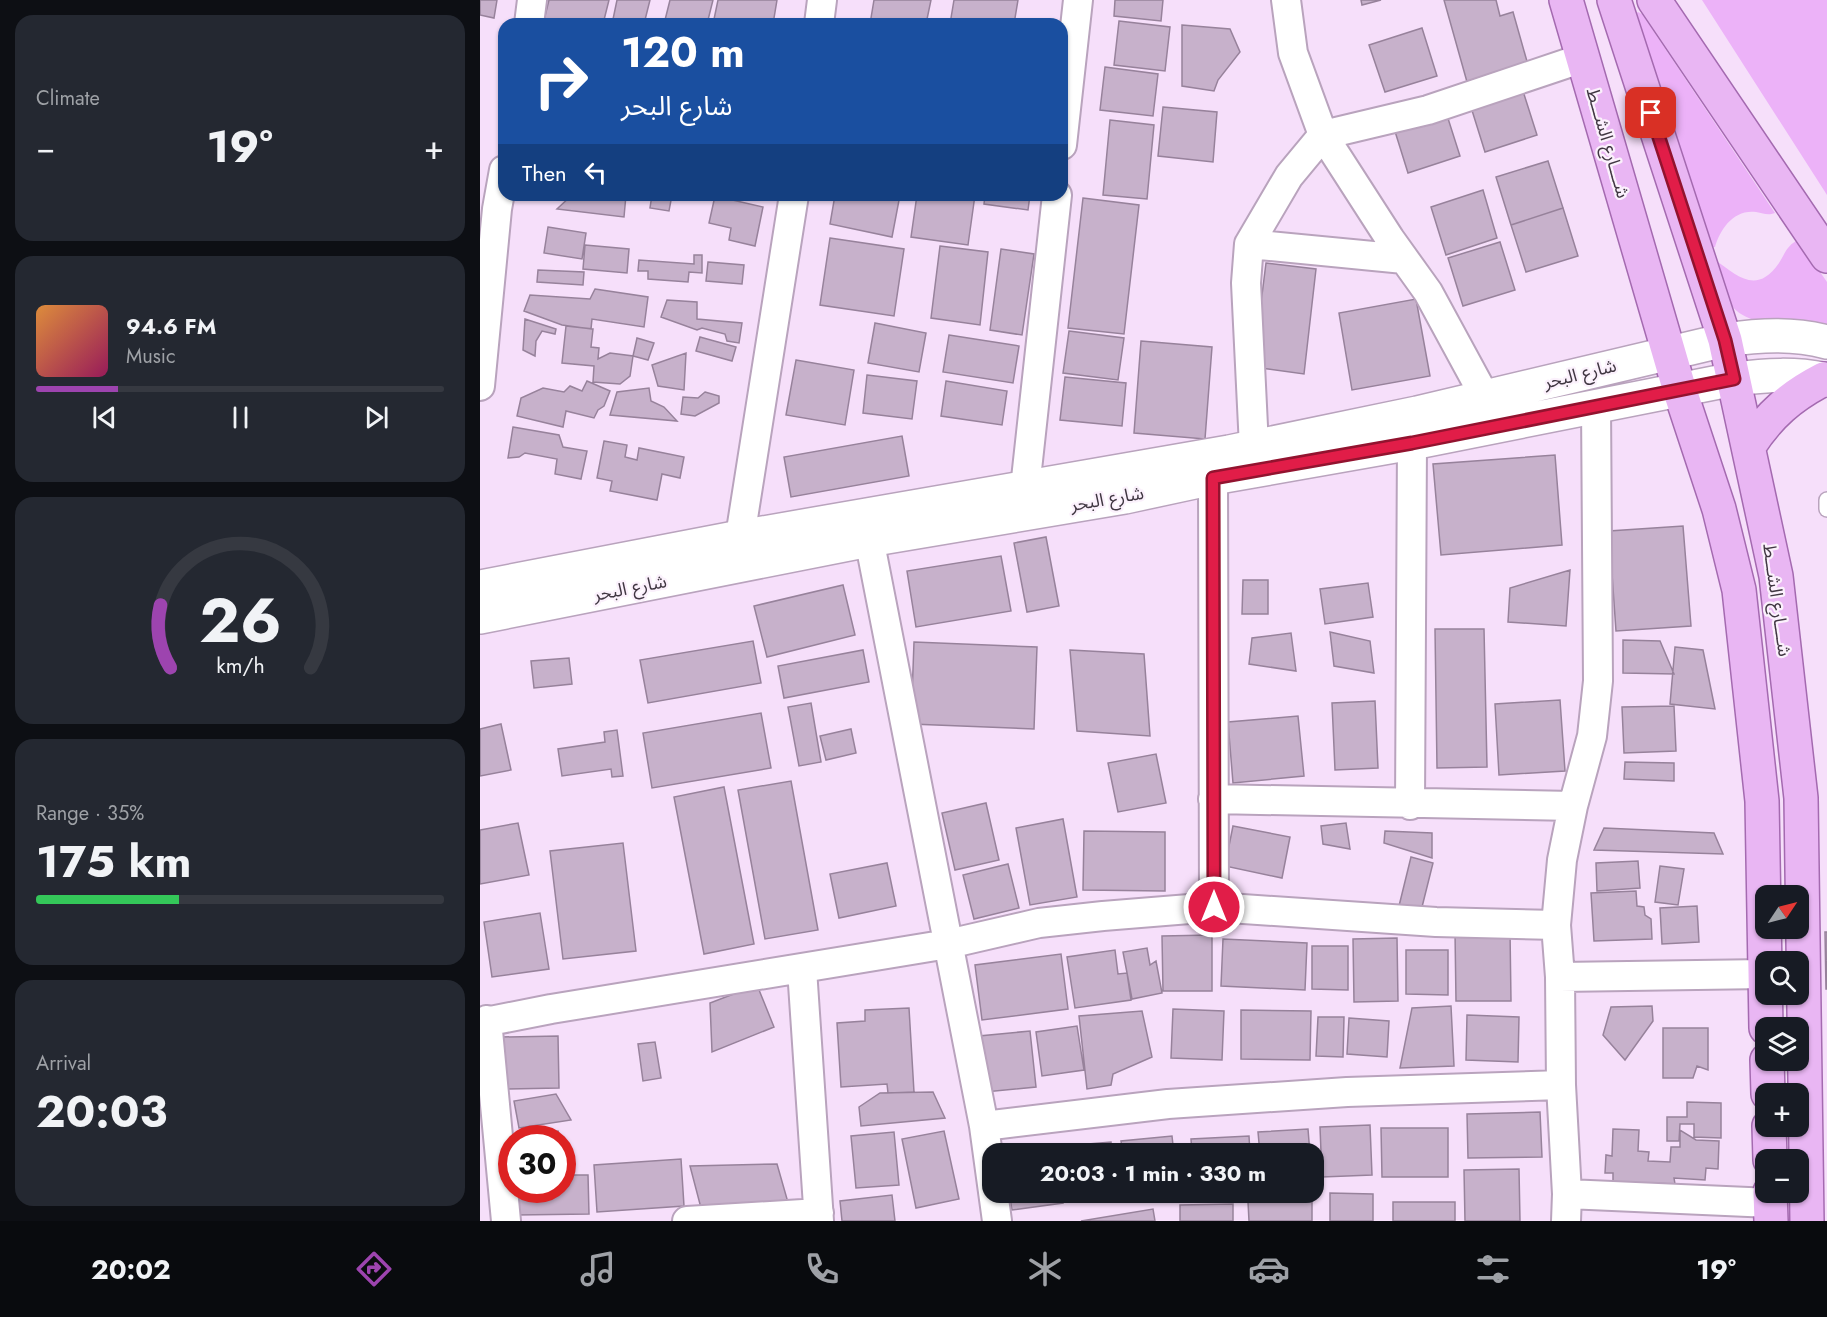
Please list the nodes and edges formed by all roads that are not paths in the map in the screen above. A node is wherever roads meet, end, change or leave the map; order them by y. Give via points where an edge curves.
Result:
1 (532, 0) edge
2 (822, 0) edge
3 (1078, 0) edge
4 (1286, 0) edge
5 (1566, 0) edge
6 (1614, 0) edge
7 (1654, 0) edge
8 (530, 18) edge
9 (820, 18) edge
10 (1583, 58) junction
11 (1068, 91) edge
12 (1323, 135) junction
13 (498, 185) edge
14 (793, 201) edge
15 (1056, 201) edge
16 (489, 208) edge
17 (1249, 244) junction
18 (1827, 256) edge
19 (1404, 259) junction
20 (1725, 340) junction
21 (1827, 342) edge
22 (1669, 353) junction
23 (1734, 379) junction
24 (1826, 380) edge
25 (480, 386) edge
26 (1680, 391) junction
27 (1485, 397) junction
28 (1596, 405) junction
29 (1412, 443) junction
30 (1749, 446) junction
31 (1254, 447) junction
32 (1213, 478) junction
33 (1025, 488) junction
34 (1827, 500) edge
35 (1827, 509) edge
36 (867, 528) junction
37 (740, 537) junction
38 (480, 587) edge
39 (480, 617) edge
40 (1213, 799) junction
41 (1410, 805) junction
42 (1573, 806) junction
43 (1214, 907) junction
44 (1556, 925) junction
45 (948, 944) junction
46 (1765, 951) edge
47 (802, 969) junction
48 (1755, 974) edge
49 (1560, 976) junction
50 (484, 1021) edge
51 (1561, 1085) junction
52 (984, 1126) junction
53 (1771, 1206) edge
54 (1567, 1208) edge
55 (819, 1217) edge
56 (506, 1221) edge
57 (687, 1221) edge
58 (997, 1221) edge
59 (1807, 1221) edge

1 - 8 street
2 - 9 street
3 - 11 street
4 - 12 street via 1293,53
5 - 10 main road, شــــارع الشـــط
6 - 20 main road, شــــارع الشـــط
7 - 18 main road
10 - 12 street via 1428,110
10 - 22 main road, شــــارع الشـــط
12 - 17 street via 1289,176
12 - 19 street
13 - 16 street
14 - 37 street
15 - 33 street
16 - 25 street
17 - 19 street
17 - 31 street via 1246,283
19 - 27 street via 1428,292
20 - 21 street, شارع البحر via 1759,335 1805,336
20 - 22 street, شارع البحر
20 - 23 main road, شــــارع الشـــط
22 - 26 main road, شــــارع الشـــط
22 - 27 street, شارع البحر
23 - 24 street, شارع البحر via 1805,375
23 - 26 street, شارع البحر
23 - 30 main road, شــــارع الشـــط
24 - 30 main road via 1780,406
26 - 28 street, شارع البحر
26 - 46 main road, شــــارع الشـــط via 1719,509 1739,590 1762,801
27 - 31 street, شارع البحر
28 - 29 street, شارع البحر
28 - 42 street via 1598,681 1592,736
29 - 32 street, شارع البحر
29 - 41 street
30 - 59 main road, شــــارع الشـــط via 1776,576 1801,798
31 - 33 street, شارع البحر
32 - 36 street, شارع البحر via 1125,497
32 - 40 street
33 - 36 street, شارع البحر
34 - 35 lane
36 - 37 street, شارع البحر
36 - 39 street, شارع البحر
36 - 45 street
37 - 38 street, شارع البحر
40 - 41 street
40 - 43 street
41 - 42 street
42 - 44 street via 1562,860
43 - 44 street via 1368,919
43 - 45 street via 1039,923
44 - 49 street
45 - 47 street
45 - 52 street
47 - 50 street
47 - 55 street
48 - 49 street
49 - 51 street
50 - 56 street
51 - 52 street via 1168,1104
51 - 54 street
52 - 58 street
53 - 54 street
55 - 57 street

